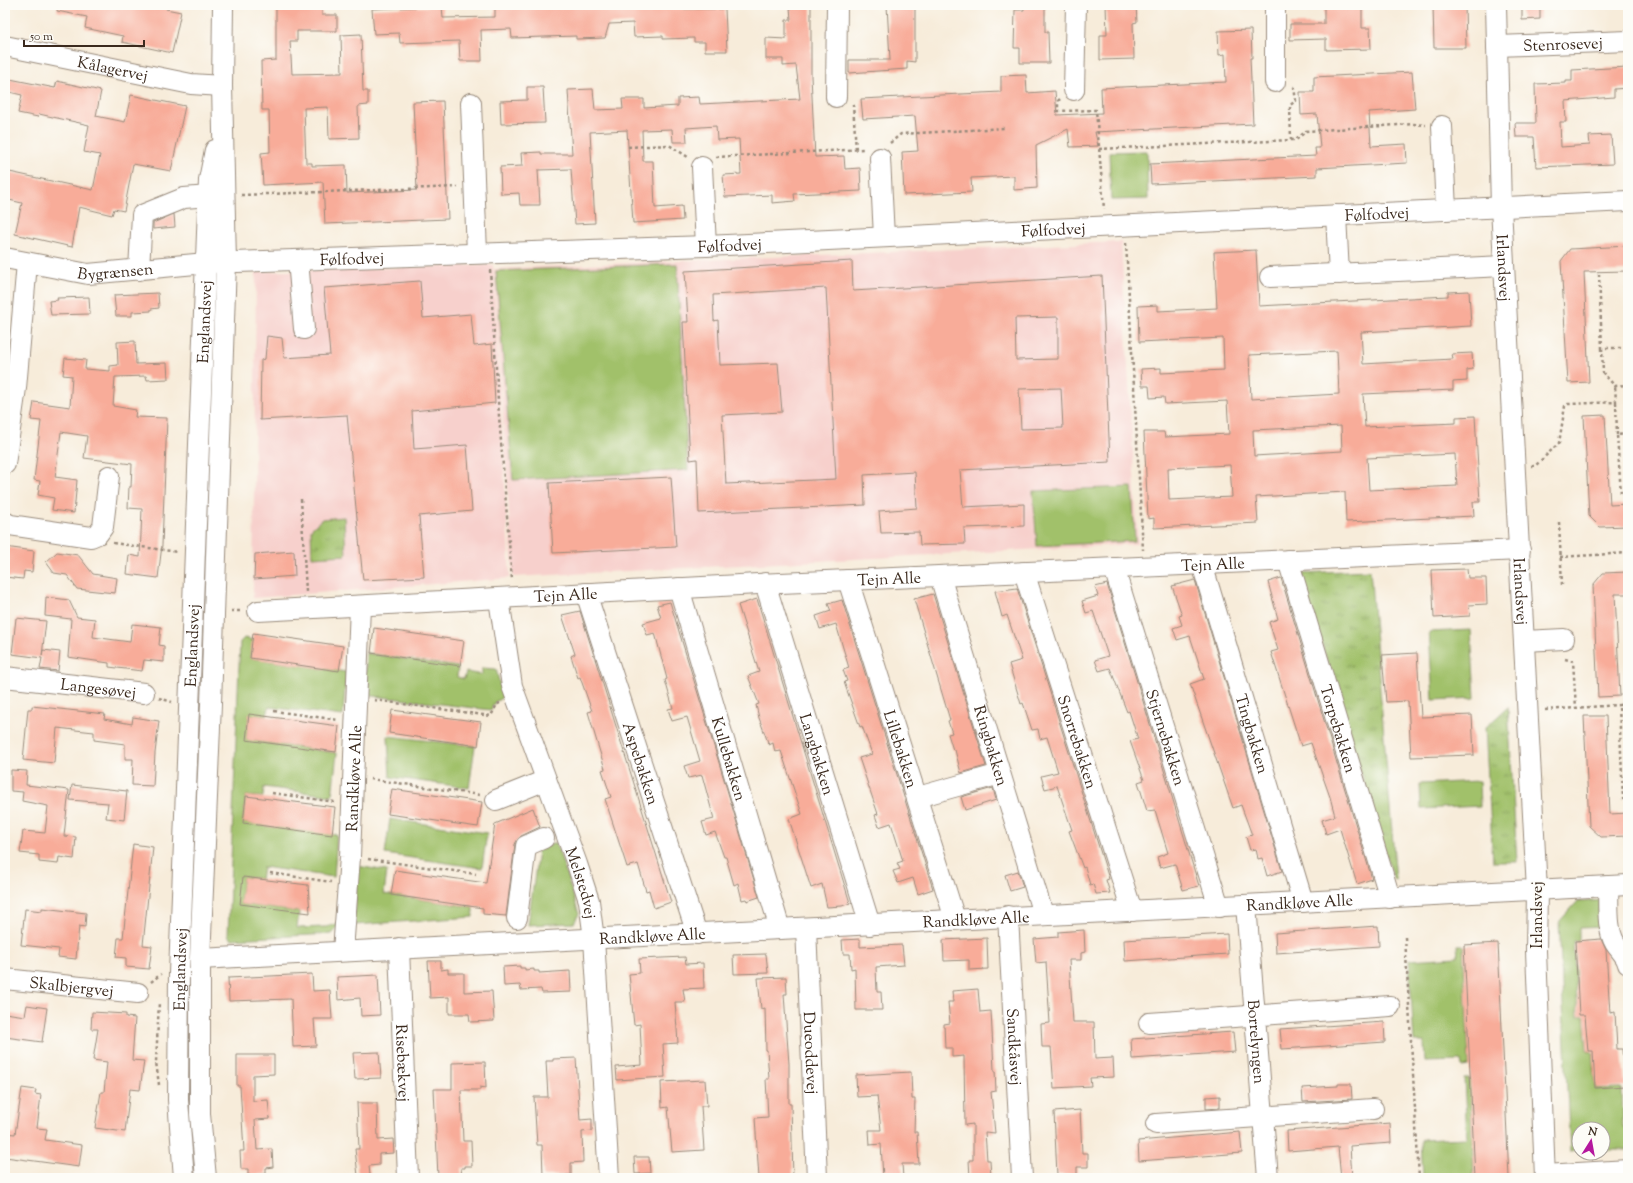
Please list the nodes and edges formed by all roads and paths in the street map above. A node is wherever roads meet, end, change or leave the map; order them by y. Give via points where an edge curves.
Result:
1 (223, 5) edge
2 (837, 5) edge
3 (1076, 5) edge
4 (1275, 5) edge
5 (1496, 5) edge
6 (1628, 41) edge
7 (5, 46) edge
8 (1497, 46) junction
9 (1275, 82) joint
10 (222, 86) junction
11 (1074, 90) joint
12 (836, 97) joint
13 (471, 102) dead end
14 (1442, 126) joint
15 (1005, 128) dead end
16 (1291, 140) junction
17 (628, 147) dead end
18 (1099, 148) junction
19 (856, 150) junction
20 (878, 152) junction
21 (700, 161) junction
22 (475, 187) junction
23 (217, 196) junction
24 (1628, 201) edge
25 (1501, 207) junction
26 (1446, 210) junction
27 (1336, 215) junction
28 (1115, 226) junction
29 (884, 237) junction
30 (706, 246) junction
31 (484, 253) junction
32 (5, 258) edge
33 (298, 260) junction
34 (226, 262) junction
35 (27, 263) junction
36 (206, 263) junction
37 (1504, 266) junction
38 (139, 270) junction
39 (1339, 274) junction
40 (1599, 274) dead end
41 (1270, 277) dead end
42 (304, 329) dead end
43 (1602, 348) junction
44 (1628, 348) edge
45 (1628, 385) edge
46 (1615, 386) junction
47 (1616, 402) junction
48 (1628, 434) edge
49 (1617, 435) junction
50 (5, 464) edge
51 (1514, 467) junction
52 (109, 476) dead end
53 (1628, 493) edge
54 (301, 498) dead end
55 (5, 522) edge
56 (1559, 522) dead end
57 (98, 534) junction
58 (1520, 550) junction
59 (180, 552) dead end
60 (1628, 553) edge
61 (1560, 557) junction
62 (1288, 560) junction
63 (1202, 564) junction
64 (1144, 566) junction
65 (1114, 568) junction
66 (1024, 572) junction
67 (940, 576) junction
68 (848, 580) junction
69 (765, 583) junction
70 (1562, 585) dead end
71 (678, 588) junction
72 (586, 593) junction
73 (506, 599) junction
74 (360, 606) junction
75 (307, 609) junction
76 (214, 610) junction
77 (258, 611) joint
78 (1564, 638) dead end
79 (1524, 641) junction
80 (1565, 659) dead end
81 (5, 677) edge
82 (144, 693) joint
83 (514, 694) junction
84 (355, 697) junction
85 (190, 703) junction
86 (1628, 704) edge
87 (1619, 705) junction
88 (1576, 708) junction
89 (274, 711) dead end
90 (1527, 711) junction
91 (355, 722) junction
92 (1000, 774) junction
93 (354, 777) junction
94 (546, 780) junction
95 (272, 793) dead end
96 (918, 796) junction
97 (1628, 799) edge
98 (496, 800) joint
99 (352, 804) junction
100 (544, 838) dead end
101 (350, 857) junction
102 (270, 873) dead end
103 (476, 874) dead end
104 (348, 884) junction
105 (1628, 885) edge
106 (1608, 886) junction
107 (1537, 891) junction
108 (1390, 898) junction
109 (1303, 902) junction
110 (1246, 906) junction
111 (1220, 907) junction
112 (1132, 911) junction
113 (1043, 914) junction
114 (1008, 916) junction
115 (517, 918) dead end
116 (955, 919) junction
117 (870, 925) junction
118 (806, 928) junction
119 (780, 929) junction
120 (697, 934) junction
121 (1405, 937) dead end
122 (594, 939) junction
123 (399, 948) junction
124 (343, 951) junction
125 (200, 959) junction
126 (1628, 964) edge
127 (5, 979) edge
128 (138, 993) dead end
129 (1390, 1006) dead end
130 (1255, 1015) junction
131 (1149, 1023) dead end
132 (1373, 1110) dead end
133 (1263, 1117) junction
134 (1156, 1124) dead end
135 (1628, 1170) edge
136 (1545, 1177) edge
137 (184, 1178) edge
138 (206, 1178) edge
139 (408, 1178) edge
140 (609, 1178) edge
141 (817, 1178) edge
142 (1022, 1178) edge
143 (1268, 1178) edge
144 (1419, 1178) edge

1 - 10 street, Englandsvej
2 - 12 street
3 - 11 street
4 - 9 street
5 - 8 street, Irlandsvej
6 - 8 street, Stenrosevej
7 - 10 street, Kålagervej via 190,84
8 - 25 street, Irlandsvej
9 - 16 path via 1294,87 1296,100 1290,105
10 - 23 street, Englandsvej via 222,115 209,180
11 - 18 path via 1058,100 1058,112 1096,110
12 - 19 path via 853,104
13 - 22 street
14 - 16 path via 1413,124 1306,131 1296,140
14 - 26 street
15 - 20 path via 901,134
16 - 18 path
17 - 21 path via 669,145
18 - 28 path
19 - 20 path
19 - 21 path
20 - 29 street
21 - 30 street
22 - 23 path
22 - 31 street
23 - 34 street, Englandsvej
23 - 36 street, Englandsvej
23 - 38 street via 184,198 142,214
24 - 25 street, Følfodvej
25 - 26 street, Følfodvej
25 - 37 street, Irlandsvej
26 - 27 street, Følfodvej
27 - 28 street, Følfodvej
27 - 39 street
28 - 29 street, Følfodvej
28 - 64 path
29 - 30 street, Følfodvej
30 - 31 street, Følfodvej
31 - 33 street, Følfodvej
31 - 73 path via 499,416
32 - 35 street, Bygrænsen
33 - 34 street, Følfodvej
33 - 42 street
34 - 36 street, Bygrænsen
34 - 76 street, Englandsvej
35 - 38 street, Bygrænsen via 88,274
35 - 50 street via 16,388
36 - 38 street, Bygrænsen
36 - 85 street, Englandsvej
37 - 39 street
37 - 51 street, Irlandsvej
39 - 41 street
40 - 43 path
43 - 44 path
43 - 46 path via 1603,373
45 - 46 path
46 - 47 path
47 - 49 path
47 - 51 path via 1568,404 1565,406 1559,443 1535,466
48 - 49 path
49 - 53 path via 1621,494
51 - 58 street, Irlandsvej
52 - 57 street via 103,527
54 - 75 path
55 - 57 street via 10,526 92,537
56 - 61 path
57 - 59 path via 107,542
58 - 62 street, Tejn Alle
58 - 79 street, Irlandsvej
60 - 61 path
61 - 70 path
62 - 63 street, Tejn Alle
62 - 108 street, Torpebakken
63 - 64 street, Tejn Alle
63 - 109 street, Tingbakken
64 - 65 street, Tejn Alle
65 - 66 street, Tejn Alle
65 - 111 street, Stjernebakken
66 - 67 street, Tejn Alle
66 - 112 street, Snorrebakken
67 - 68 street, Tejn Alle
67 - 92 street, Ringbakken
68 - 69 street, Tejn Alle
68 - 96 street, Lillebakken
69 - 71 street, Tejn Alle
69 - 117 street, Langbakken
71 - 72 street, Tejn Alle
71 - 119 street, Kullebakken
72 - 73 street, Tejn Alle
72 - 120 street, Aspebakken
73 - 74 street, Tejn Alle
73 - 83 street, Melstedvej
74 - 75 street, Tejn Alle
74 - 84 street, Randkløve Alle
75 - 77 street, Tejn Alle
76 - 77 path
76 - 125 street, Englandsvej
78 - 79 street
79 - 90 street, Irlandsvej
80 - 88 path via 1573,661
81 - 82 street, Langesøvej
82 - 85 path, Langesøvej via 173,702
83 - 84 path via 497,704 491,716
83 - 94 street, Melstedvej
84 - 91 street, Randkløve Alle
85 - 137 street, Englandsvej via 179,974 178,1100
86 - 87 path
87 - 88 path
87 - 97 path via 1623,800
88 - 90 path
89 - 91 path
90 - 107 street, Irlandsvej
91 - 93 street, Randkløve Alle
92 - 96 street
92 - 113 street, Ringbakken
93 - 98 path via 490,796
93 - 99 street, Randkløve Alle
94 - 98 street
94 - 122 street, Melstedvej via 589,901
95 - 99 path
96 - 116 street, Lillebakken
99 - 101 street, Randkløve Alle
100 - 115 street, Melstedvej via 526,846
101 - 103 path
101 - 104 street, Randkløve Alle
102 - 104 path
104 - 124 street, Randkløve Alle
105 - 106 street, Randkløve Alle
106 - 107 street, Randkløve Alle
106 - 126 street via 1611,930 1615,943 1626,956
107 - 108 street, Randkløve Alle
107 - 136 street, Irlandsvej via 1536,951
108 - 109 street, Randkløve Alle
109 - 110 street, Randkløve Alle
110 - 111 street, Randkløve Alle
110 - 130 street, Borrelyngen
111 - 112 street, Randkløve Alle
112 - 113 street, Randkløve Alle
113 - 114 street, Randkløve Alle
114 - 116 street, Randkløve Alle
114 - 142 street, Sandkåsvej
116 - 117 street, Randkløve Alle
117 - 118 street, Randkløve Alle
118 - 119 street, Randkløve Alle
118 - 141 street, Dueoddevej
119 - 120 street, Randkløve Alle
120 - 122 street, Randkløve Alle
121 - 144 path
122 - 123 street, Randkløve Alle
122 - 140 street, Melstedvej
123 - 124 street, Randkløve Alle
123 - 139 street, Risebækvej
124 - 125 street, Randkløve Alle
125 - 138 street, Englandsvej via 200,1114
127 - 128 street, Skalbjergvej
129 - 130 street
130 - 131 street
130 - 133 street, Borrelyngen
132 - 133 street
133 - 134 street
133 - 143 street, Borrelyngen
135 - 136 street

